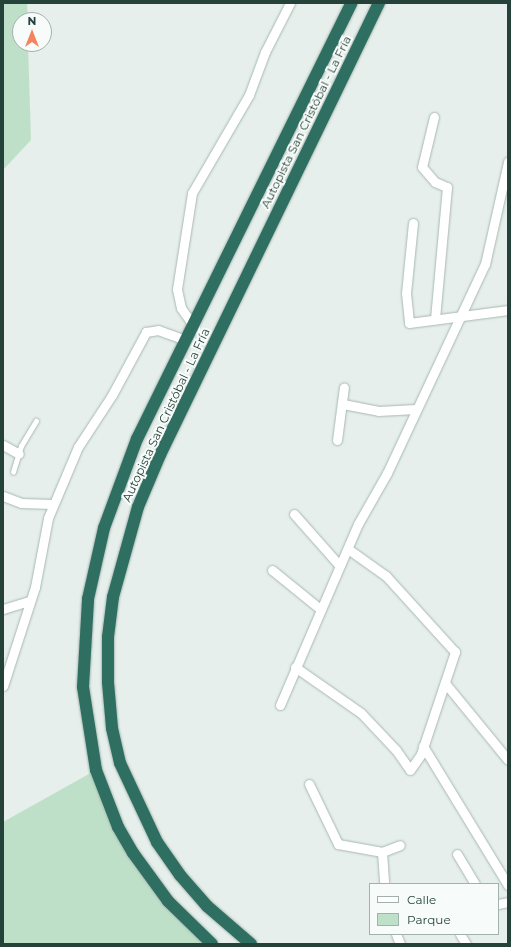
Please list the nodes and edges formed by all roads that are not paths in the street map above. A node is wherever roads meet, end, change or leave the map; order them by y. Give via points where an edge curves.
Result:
1 (290, 3) edge
2 (352, 3) edge
3 (379, 3) edge
4 (434, 117) dead end
5 (508, 162) edge
6 (413, 223) dead end
7 (508, 310) edge
8 (462, 318) junction
9 (435, 319) junction
10 (193, 325) junction
11 (186, 340) junction
12 (344, 388) dead end
13 (343, 404) junction
14 (416, 409) junction
15 (36, 422) dead end
16 (337, 440) dead end
17 (3, 445) edge
18 (19, 454) junction
19 (13, 472) dead end
20 (3, 496) edge
21 (53, 504) junction
22 (294, 514) dead end
23 (348, 549) junction
24 (340, 566) junction
25 (272, 570) dead end
26 (30, 601) junction
27 (3, 609) edge
28 (320, 609) junction
29 (14, 647) junction
30 (3, 649) edge
31 (296, 667) junction
32 (446, 683) junction
33 (3, 686) edge
34 (280, 705) dead end
35 (423, 746) junction
36 (508, 760) edge
37 (309, 784) dead end
38 (400, 845) dead end
39 (382, 852) junction
40 (458, 854) dead end
41 (384, 883) edge
42 (473, 883) edge
43 (508, 885) edge
44 (461, 935) edge
45 (212, 944) edge
46 (251, 944) edge
47 (466, 944) edge

1 - 10 street via 265,52 249,95 192,193 178,289 181,308
2 - 10 highway, Autopista San Cristóbal - La Fría
3 - 46 highway, Autopista San Cristóbal - La Fría via 160,455 138,507 113,597 108,637 108,682 112,728 123,769 157,842 180,875 207,906
4 - 9 street via 422,167 435,182 447,188
5 - 8 street via 489,255
6 - 9 street via 406,293 409,323
7 - 8 street
8 - 9 street
8 - 14 street
10 - 11 highway, Autopista San Cristóbal - La Fría
11 - 21 street via 158,330 146,332 112,395 78,447
11 - 45 highway, Autopista San Cristóbal - La Fría via 137,439 104,528 88,599 83,687 96,770 118,827 149,878 189,924
12 - 13 street
13 - 14 street via 378,411
13 - 16 street
14 - 23 street
15 - 18 lane
17 - 18 street
18 - 19 lane
20 - 21 street via 21,503
21 - 26 street
22 - 24 street
23 - 24 street
23 - 32 street via 386,576 450,644 455,652
24 - 28 street
25 - 28 street
26 - 27 street
26 - 29 street
28 - 31 street
29 - 30 street
29 - 33 street
31 - 34 street
31 - 35 street via 361,713 396,750 410,770
32 - 35 street
32 - 36 street
35 - 43 street
37 - 39 street via 338,844
38 - 39 street
39 - 41 street
40 - 42 street
44 - 47 street

